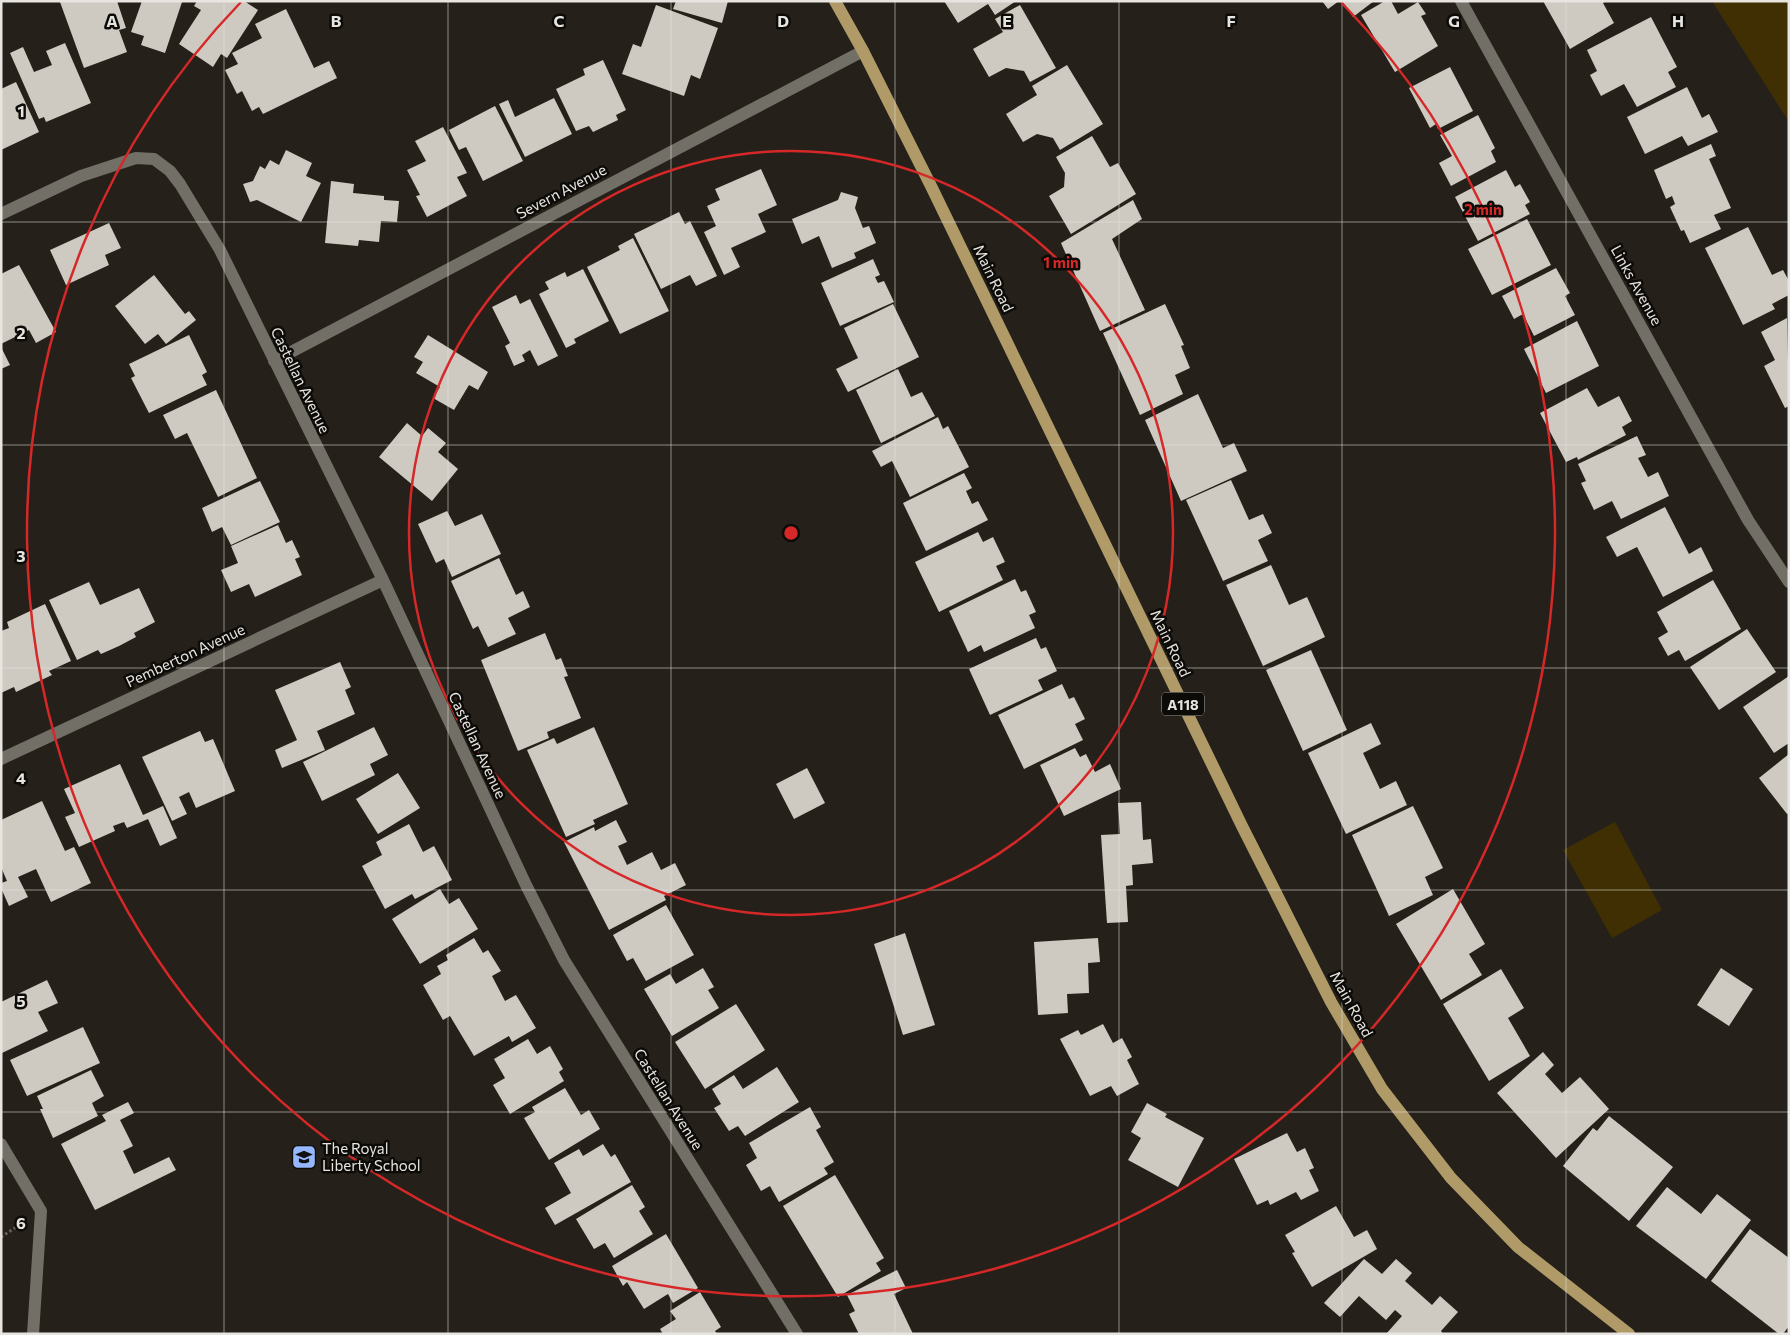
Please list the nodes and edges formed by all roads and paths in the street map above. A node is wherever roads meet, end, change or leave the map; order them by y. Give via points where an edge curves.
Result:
1 (835, 1) edge
2 (1461, 1) edge
3 (863, 51) junction
4 (1, 214) edge
5 (274, 361) junction
6 (383, 580) junction
7 (1789, 582) edge
8 (1, 759) edge
9 (1, 1144) edge
10 (33, 1334) edge
11 (797, 1334) edge
12 (1629, 1334) edge

1 - 3 main road, Main Road / A118
2 - 7 street, Links Avenue via 1748,520
3 - 5 street, Severn Avenue
3 - 12 main road, Main Road / A118 via 1242,826 1331,1002 1382,1089 1451,1178 1518,1247
4 - 5 street, Castellan Avenue via 113,164 136,158 154,159 180,184 220,250
5 - 6 street, Castellan Avenue
6 - 8 street, Pemberton Avenue
6 - 11 street, Castellan Avenue via 564,960
9 - 10 street via 41,1211

